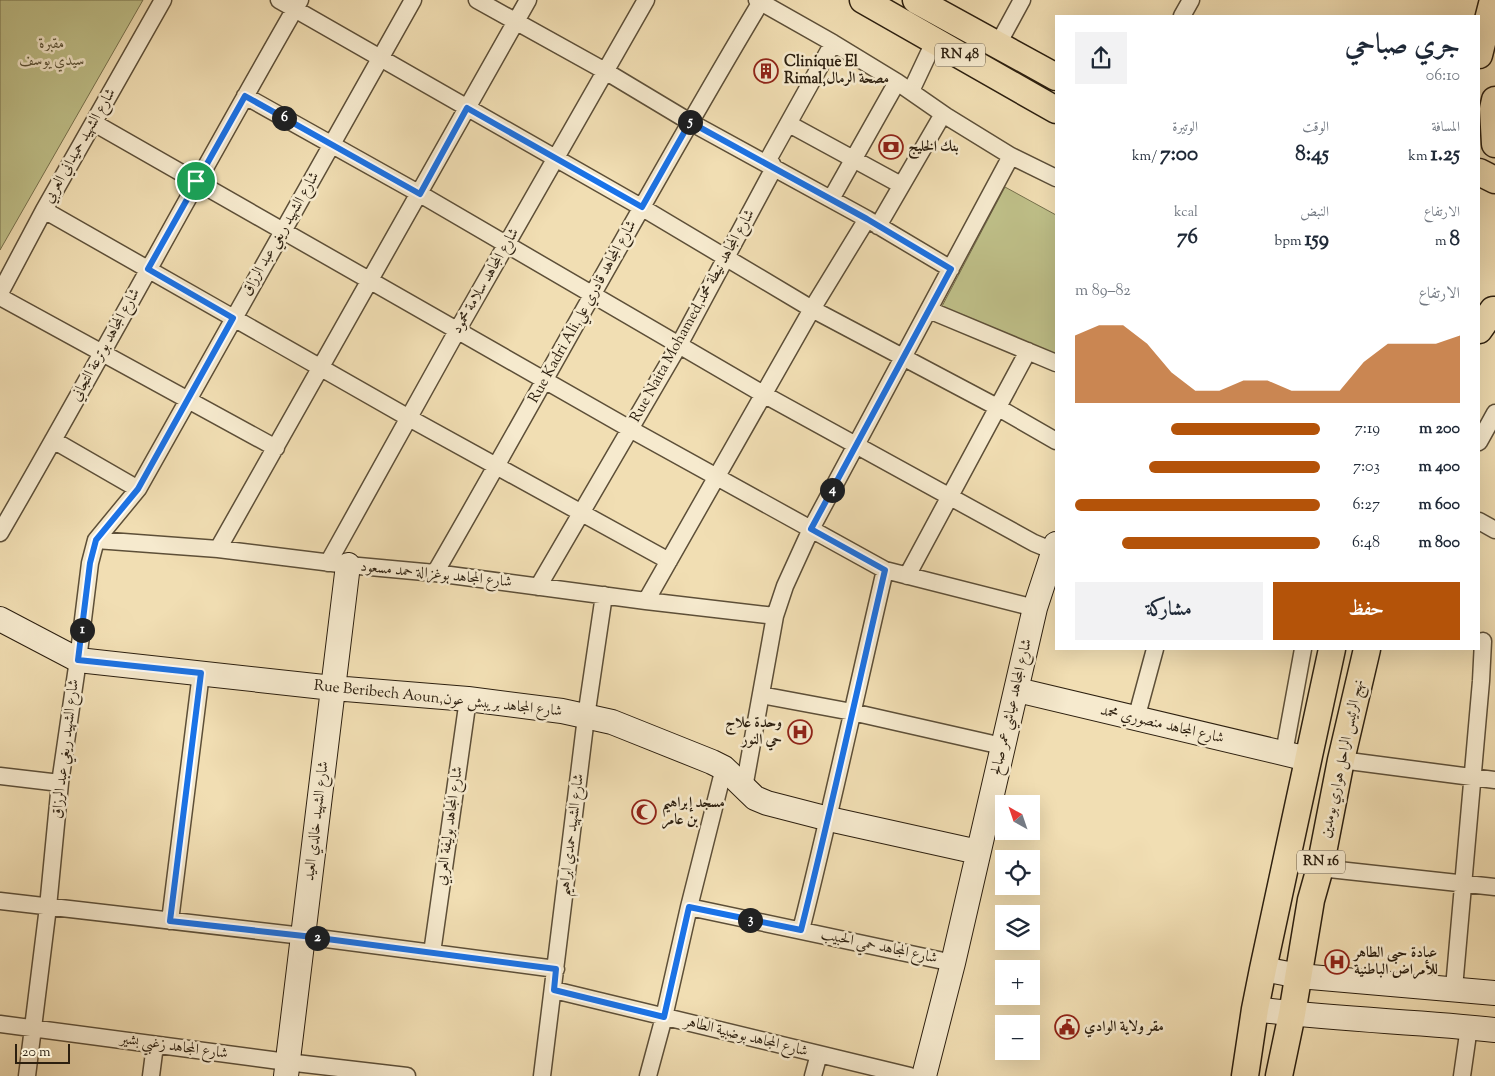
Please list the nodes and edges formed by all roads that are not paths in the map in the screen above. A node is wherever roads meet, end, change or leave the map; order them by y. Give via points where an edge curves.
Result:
1 (162, 0) edge
2 (279, 0) edge
3 (413, 0) edge
4 (476, 0) edge
5 (528, 0) edge
6 (646, 0) edge
7 (864, 0) edge
8 (916, 0) edge
9 (1022, 0) edge
10 (1191, 0) edge
11 (1493, 0) edge
12 (760, 1) edge
13 (297, 4) edge
14 (945, 7) edge
15 (1183, 15) edge
16 (516, 22) junction
17 (935, 40) junction
18 (833, 43) junction
19 (997, 46) junction
20 (1480, 51) edge
21 (380, 59) junction
22 (605, 71) junction
23 (1055, 76) edge
24 (904, 87) junction
25 (245, 96) junction
26 (1495, 100) edge
27 (467, 108) junction
28 (1055, 109) edge
29 (943, 114) junction
30 (94, 122) junction
31 (690, 122) junction
32 (789, 124) junction
33 (1495, 144) edge
34 (332, 145) junction
35 (1011, 156) junction
36 (555, 158) junction
37 (854, 159) junction
38 (774, 168) junction
39 (1480, 172) edge
40 (1055, 178) edge
41 (1495, 180) edge
42 (196, 181) junction
43 (901, 185) junction
44 (420, 194) junction
45 (831, 200) junction
46 (642, 207) junction
47 (44, 210) junction
48 (872, 222) junction
49 (282, 231) junction
50 (506, 244) junction
51 (726, 258) junction
52 (148, 269) junction
53 (951, 269) junction
54 (370, 281) junction
55 (0, 293) edge
56 (594, 294) junction
57 (0, 297) edge
58 (812, 309) junction
59 (929, 310) junction
60 (233, 318) junction
61 (457, 331) junction
62 (679, 345) junction
63 (1028, 351) junction
64 (103, 353) junction
65 (903, 358) junction
66 (1055, 363) edge
67 (321, 367) junction
68 (545, 380) junction
69 (764, 394) junction
70 (188, 399) junction
71 (997, 407) junction
72 (409, 418) junction
73 (1493, 420) edge
74 (630, 429) junction
75 (53, 440) junction
76 (1055, 440) edge
77 (1480, 440) edge
78 (857, 445) junction
79 (276, 448) junction
80 (497, 466) junction
81 (716, 477) junction
82 (138, 489) junction
83 (950, 497) junction
84 (582, 513) junction
85 (1480, 522) edge
86 (811, 529) junction
87 (1495, 530) edge
88 (0, 533) edge
89 (96, 540) junction
90 (218, 549) junction
91 (1055, 549) edge
92 (669, 561) junction
93 (338, 564) junction
94 (885, 570) junction
95 (435, 573) junction
96 (907, 576) junction
97 (538, 587) junction
98 (604, 594) junction
99 (646, 601) junction
100 (1035, 608) junction
101 (775, 616) junction
102 (0, 619) edge
103 (1481, 639) edge
104 (1155, 650) edge
105 (1303, 650) edge
106 (1332, 650) edge
107 (1367, 650) edge
108 (1495, 653) edge
109 (78, 660) junction
110 (201, 673) junction
111 (333, 688) junction
112 (1016, 690) junction
113 (761, 695) junction
114 (468, 699) junction
115 (852, 712) junction
116 (586, 717) junction
117 (1136, 719) junction
118 (1002, 746) junction
119 (1296, 756) junction
120 (1341, 760) junction
121 (724, 768) junction
122 (0, 776) edge
123 (1472, 778) junction
124 (1495, 780) edge
125 (60, 783) junction
126 (744, 788) junction
127 (829, 819) junction
128 (978, 852) junction
129 (1320, 868) junction
130 (1462, 884) junction
131 (1495, 887) edge
132 (0, 901) edge
133 (48, 907) junction
134 (689, 907) junction
135 (170, 921) junction
136 (801, 930) junction
137 (304, 936) junction
138 (432, 953) junction
139 (953, 963) junction
140 (556, 969) junction
141 (1263, 969) junction
142 (1299, 976) junction
143 (1454, 988) junction
144 (554, 990) junction
145 (1495, 993) edge
146 (1255, 1009) junction
147 (1292, 1014) junction
148 (664, 1017) junction
149 (0, 1024) edge
150 (1469, 1027) junction
151 (33, 1028) junction
152 (1495, 1030) edge
153 (154, 1045) junction
154 (819, 1054) junction
155 (286, 1069) edge
156 (27, 1076) edge
157 (151, 1076) edge
158 (407, 1076) edge
159 (542, 1076) edge
160 (648, 1076) edge
161 (813, 1076) edge
162 (910, 1076) edge
163 (924, 1076) edge
164 (1245, 1076) edge
165 (1279, 1076) edge
166 (1462, 1076) edge

1 - 30 street, شارع الشهيد حميداني العربي
2 - 13 street
3 - 21 street, شارع الشهيد ريغي عبد الرزاق
4 - 16 street
5 - 16 street
6 - 22 street, شارع المجاهد سلامة محمود
7 - 17 main road, RN 48
8 - 14 main road, RN 48
9 - 19 street
10 - 15 street
11 - 20 main road
12 - 18 street
12 - 31 street, Rue Kadri Ali,شارع المجاهد قادري علي
13 - 21 street
13 - 25 street, شارع المجاهد بوترعة التجاني
14 - 19 main road, RN 48
16 - 22 street
16 - 27 street
17 - 24 street
17 - 28 main road, RN 48
18 - 24 street
18 - 32 street, Rue Naita Mohamed,شارع المجاهد نيطة محمد
19 - 23 main road, RN 48
21 - 27 street
21 - 34 street, شارع الشهيد ريغي عبد الرزاق
22 - 31 street
22 - 36 street, شارع المجاهد سلامة محمود
24 - 29 street
24 - 37 street
25 - 34 street
25 - 42 street, شارع المجاهد بوترعة التجاني
26 - 33 main road
27 - 36 street
27 - 44 street
29 - 35 street
29 - 43 street
30 - 42 street
30 - 47 street, شارع الشهيد حميداني العربي
31 - 38 street
31 - 46 street, Rue Kadri Ali,شارع المجاهد قادري علي
32 - 37 street
32 - 38 street, Rue Naita Mohamed,شارع المجاهد نيطة محمد via 769,158
34 - 44 street
34 - 49 street, شارع الشهيد ريغي عبد الرزاق
35 - 40 street
35 - 53 street
36 - 46 street
36 - 50 street, شارع المجاهد سلامة محمود
37 - 43 street
37 - 45 street
38 - 45 street
38 - 51 street, Rue Naita Mohamed,شارع المجاهد نيطة محمد
39 - 41 main road
42 - 49 street
42 - 52 street, شارع المجاهد بوترعة التجاني
43 - 48 street
44 - 50 street
44 - 54 street
45 - 48 street
46 - 51 street
46 - 56 street, Rue Kadri Ali,شارع المجاهد قادري علي
47 - 52 street
47 - 55 street, شارع الشهيد حميداني العربي
48 - 53 street
48 - 58 street
49 - 54 street
49 - 60 street, شارع الشهيد ريغي عبد الرزاق
50 - 56 street
50 - 61 street, شارع المجاهد سلامة محمود
51 - 58 street
51 - 62 street, Rue Naita Mohamed,شارع المجاهد نيطة محمد
52 - 60 street
52 - 64 street, شارع المجاهد بوترعة التجاني
53 - 59 street
54 - 61 street
54 - 67 street
56 - 62 street
56 - 68 street, Rue Kadri Ali,شارع المجاهد قادري علي
57 - 64 street
58 - 65 street
58 - 69 street
59 - 63 street
59 - 65 street
60 - 67 street
60 - 70 street, شارع الشهيد ريغي عبد الرزاق
61 - 68 street
61 - 72 street, شارع المجاهد سلامة محمود
62 - 69 street
62 - 74 street, Rue Naita Mohamed,شارع المجاهد نيطة محمد
63 - 66 street
63 - 71 street
64 - 70 street
64 - 75 street, شارع المجاهد بوترعة التجاني
65 - 71 street
65 - 78 street
67 - 72 street
67 - 79 street
68 - 74 street
68 - 80 street, Rue Kadri Ali,شارع المجاهد قادري علي
69 - 78 street
69 - 81 street
70 - 79 street
70 - 82 street, شارع الشهيد ريغي عبد الرزاق
71 - 76 street
71 - 83 street
72 - 80 street
72 - 93 street, شارع المجاهد سلامة محمود
73 - 77 street
74 - 81 street
74 - 84 street, Rue Naita Mohamed,شارع المجاهد نيطة محمد
75 - 82 street
75 - 88 street, شارع المجاهد بوترعة التجاني
78 - 83 street
78 - 86 street
79 - 90 street
80 - 84 street
80 - 95 street, Rue Kadri Ali,شارع المجاهد قادري علي
81 - 86 street
81 - 92 street
82 - 89 street, شارع الشهيد ريغي عبد الرزاق
83 - 91 street via 1034,543
83 - 96 street
84 - 92 street
84 - 97 street, Rue Naita Mohamed,شارع المجاهد نيطة محمد
85 - 87 street
86 - 94 street
86 - 101 street
89 - 90 street, شارع المجاهد بوغزالة حمد مسعود
89 - 109 street, شارع الشهيد ريغي عبد الرزاق via 90,563
90 - 93 street, شارع المجاهد بوغزالة حمد مسعود
91 - 100 street, شارع المجاهد عياشي عمر صالح
92 - 99 street
93 - 95 street, شارع المجاهد بوغزالة حمد مسعود
93 - 111 street, شارع الشهيد خالدي العيد
94 - 96 street
94 - 115 street
95 - 97 street, شارع المجاهد بوغزالة حمد مسعود
96 - 100 street
97 - 98 street, شارع المجاهد بوغزالة حمد مسعود
98 - 99 street, شارع المجاهد بوغزالة حمد مسعود
98 - 116 street, شارع الشهيد حمدي ابراهيم
99 - 101 street, شارع المجاهد بوغزالة حمد مسعود
100 - 112 street, شارع المجاهد عياشي عمر صالح
101 - 113 street
102 - 109 street, Rue Beribech Aoun,شارع المجاهد بريبش عون
103 - 108 street
103 - 123 street
104 - 117 street
105 - 119 street
106 - 119 main road, RN 16
107 - 120 main road, نهج الرئيس الراحل هواري بومدين / RN 16
109 - 110 street, Rue Beribech Aoun,شارع المجاهد بريبش عون
109 - 125 street, شارع الشهيد ريغي عبد الرزاق
110 - 111 street, Rue Beribech Aoun,شارع المجاهد بريبش عون
110 - 135 street
111 - 114 street, Rue Beribech Aoun,شارع المجاهد بريبش عون
111 - 137 street, شارع الشهيد خالدي العيد
112 - 117 street, شارع المجاهد منصوري محمد
112 - 118 street, شارع المجاهد عياشي عمر صالح
113 - 115 street
113 - 126 street
114 - 116 street, Rue Beribech Aoun,شارع المجاهد بريبش عون
114 - 138 street, شارع المجاهد بوليفة العربي
115 - 118 street
115 - 127 street
116 - 121 street, Rue Beribech Aoun,شارع المجاهد بريبش عون via 612,722
116 - 140 street, شارع الشهيد حمدي ابراهيم
117 - 119 street, شارع المجاهد منصوري محمد
118 - 128 street, شارع المجاهد عياشي عمر صالح
119 - 141 main road, RN 16
120 - 123 street
120 - 129 main road, نهج الرئيس الراحل هواري بومدين / RN 16
121 - 126 street, Rue Beribech Aoun,شارع المجاهد بريبش عون
121 - 134 street
122 - 125 street
123 - 124 street
123 - 130 street
125 - 133 street, شارع الشهيد ريغي عبد الرزاق
126 - 127 street, Rue Beribech Aoun,شارع المجاهد بريبش عون via 767,803
127 - 128 street, Rue Beribech Aoun,شارع المجاهد بريبش عون
127 - 136 street
128 - 139 street, شارع المجاهد عياشي عمر صالح
129 - 130 street
129 - 142 main road, نهج الرئيس الراحل هواري بومدين / RN 16 via 1311,900
130 - 131 street
130 - 143 street
132 - 133 street
133 - 135 street
133 - 151 street, شارع الشهيد ريغي عبد الرزاق
134 - 136 street, شارع المجاهد حمي الحبيب
134 - 148 street
135 - 137 street
136 - 139 street, شارع المجاهد حمي الحبيب
137 - 138 street
137 - 155 street, شارع الشهيد خالدي العيد
138 - 140 street
139 - 163 street, شارع المجاهد عياشي عمر صالح
140 - 144 street, شارع الشهيد حمدي ابراهيم
141 - 142 street
141 - 146 main road, RN 16
142 - 143 street
142 - 147 main road, نهج الرئيس الراحل هواري بومدين / RN 16
143 - 145 street
144 - 148 street, شارع المجاهد بوضبية الطاهر
144 - 159 street, شارع الشهيد حمدي ابراهيم
146 - 147 street
146 - 164 main road, RN 16
147 - 150 street
147 - 165 main road, نهج الرئيس الراحل هواري بومدين / RN 16
148 - 154 street, شارع المجاهد بوضبية الطاهر
148 - 160 street
149 - 151 street, شارع المجاهد زغبي بشير
150 - 152 street
150 - 166 street
151 - 153 street, شارع المجاهد زغبي بشير
151 - 156 street, شارع الشهيد ريغي عبد الرزاق
153 - 155 street, شارع المجاهد زغبي بشير
153 - 157 street
154 - 161 street
154 - 162 street, شارع المجاهد بوضبية الطاهر
155 - 158 street, شارع المجاهد زغبي بشير

